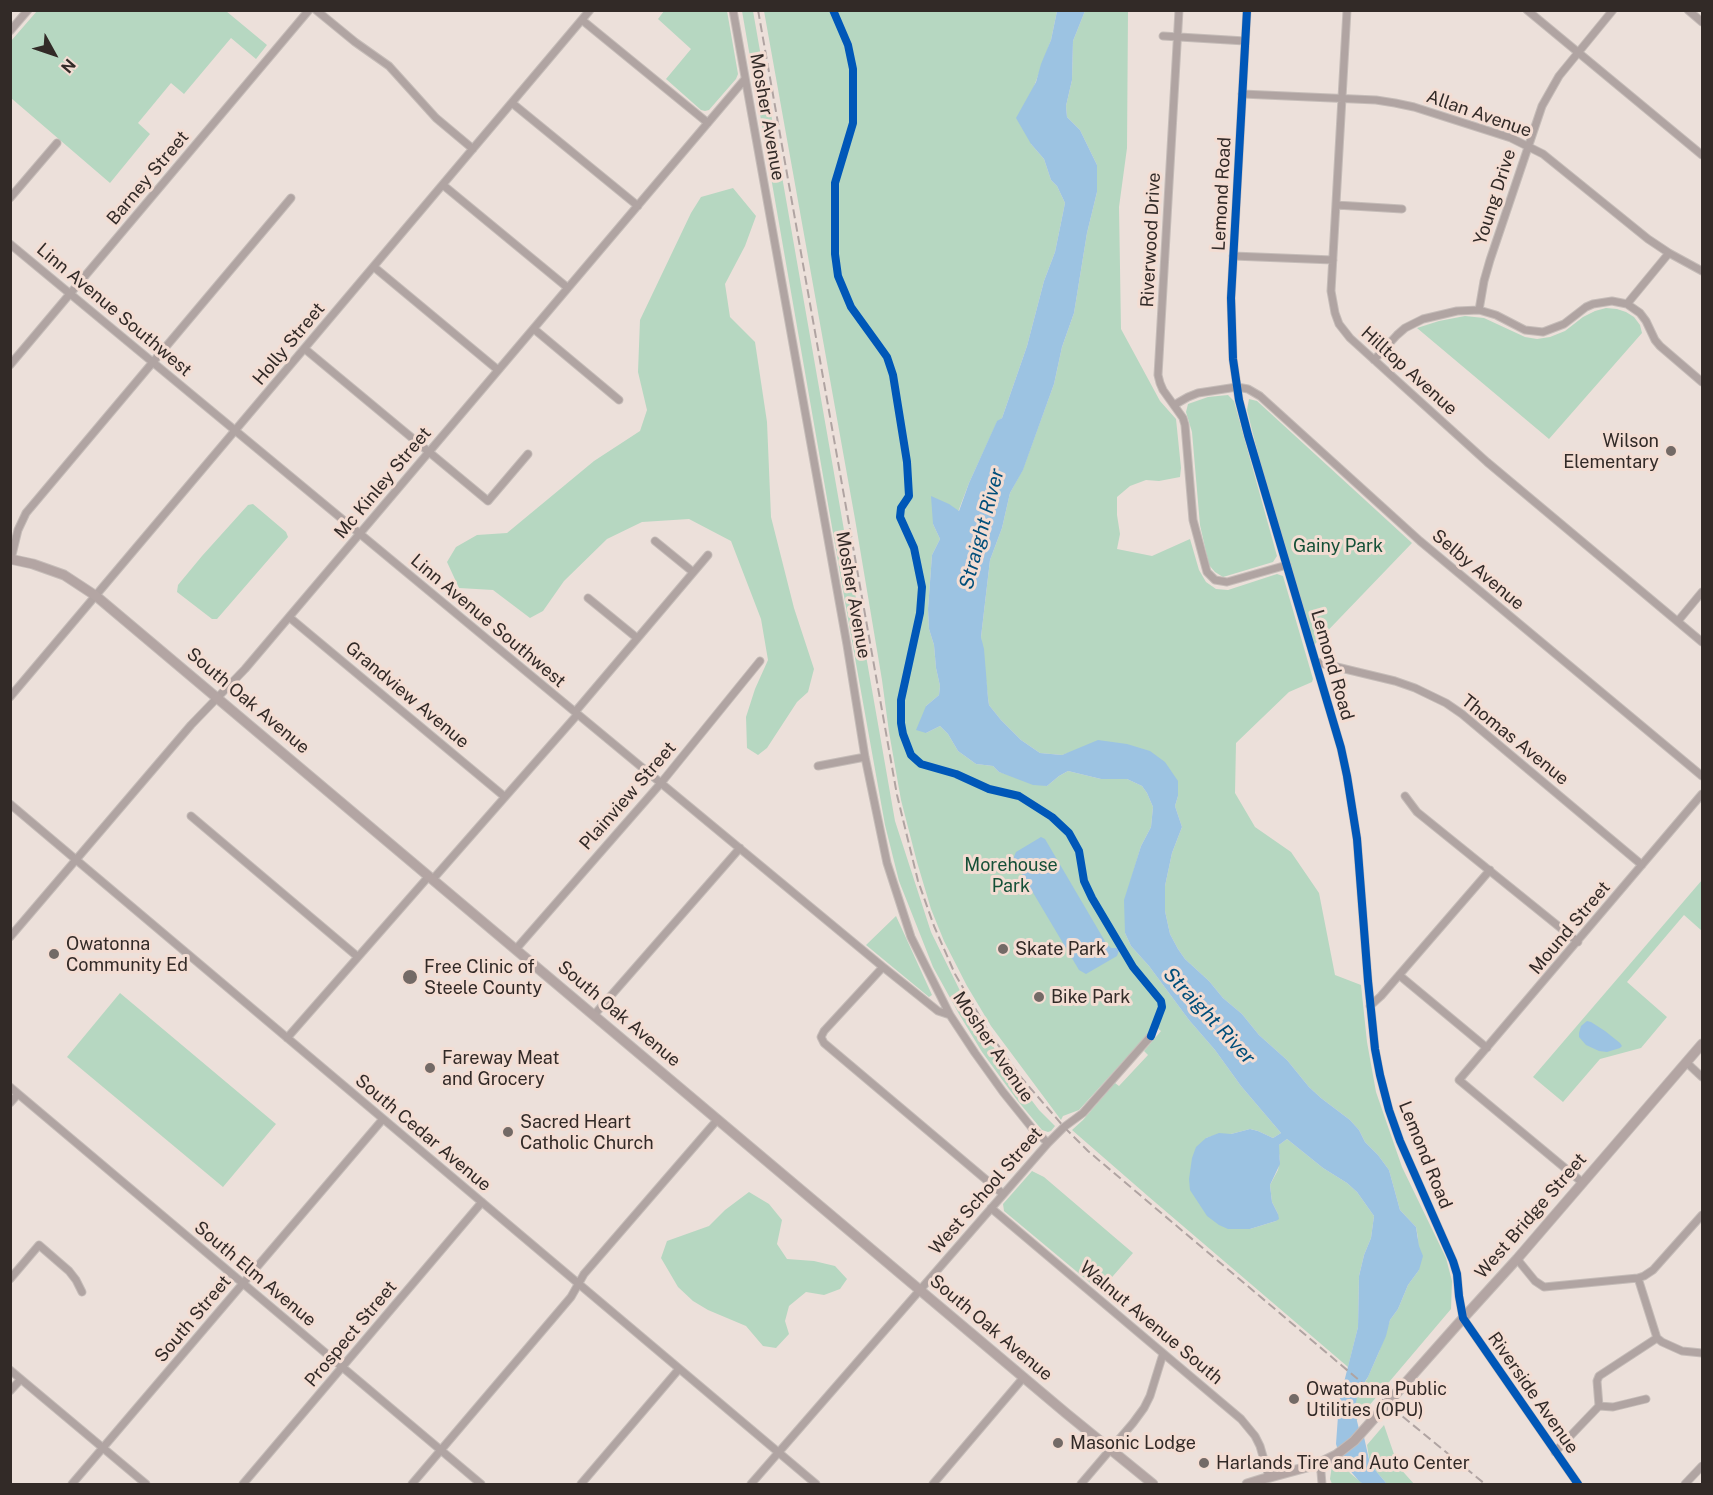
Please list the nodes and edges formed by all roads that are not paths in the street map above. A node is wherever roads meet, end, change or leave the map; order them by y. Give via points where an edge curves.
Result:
1 (28, 10) edge
2 (309, 10) edge
3 (316, 10) edge
4 (590, 10) edge
5 (733, 10) edge
6 (1179, 10) edge
7 (1247, 10) edge
8 (1347, 10) edge
9 (1527, 10) edge
10 (1613, 10) edge
11 (1688, 10) edge
12 (582, 20) junction
13 (1702, 22) edge
14 (10, 31) edge
15 (1163, 36) dead end
16 (1178, 37) junction
17 (1245, 41) junction
18 (1579, 52) junction
19 (745, 79) junction
20 (1242, 94) junction
21 (1342, 98) junction
22 (512, 103) junction
23 (708, 123) junction
24 (57, 143) dead end
25 (1528, 146) junction
26 (473, 149) junction
27 (1702, 155) edge
28 (443, 185) junction
29 (10, 198) edge
30 (291, 198) dead end
31 (638, 206) junction
32 (1336, 206) junction
33 (1402, 209) dead end
34 (10, 244) edge
35 (1669, 253) junction
36 (1233, 256) junction
37 (1333, 260) junction
38 (374, 267) junction
39 (1702, 271) edge
40 (568, 288) junction
41 (70, 294) junction
42 (1627, 304) junction
43 (1479, 310) junction
44 (534, 329) junction
45 (305, 349) junction
46 (1374, 360) junction
47 (153, 362) junction
48 (10, 365) edge
49 (498, 370) junction
50 (1702, 381) edge
51 (1237, 387) junction
52 (619, 400) dead end
53 (1174, 405) junction
54 (235, 431) junction
55 (429, 452) junction
56 (528, 454) dead end
57 (10, 524) edge
58 (18, 530) junction
59 (359, 534) junction
60 (656, 541) dead end
61 (708, 555) dead end
62 (11, 559) edge
63 (1287, 565) junction
64 (693, 572) junction
65 (1702, 592) edge
66 (96, 596) junction
67 (588, 598) dead end
68 (289, 617) junction
69 (1678, 621) junction
70 (637, 639) junction
71 (1702, 642) edge
72 (760, 661) dead end
73 (1316, 662) junction
74 (10, 697) edge
75 (218, 697) junction
76 (576, 713) junction
77 (864, 757) junction
78 (818, 766) dead end
79 (1702, 776) edge
80 (660, 783) junction
81 (1702, 794) edge
82 (1405, 796) dead end
83 (506, 797) junction
84 (10, 804) edge
85 (191, 816) dead end
86 (740, 848) junction
87 (76, 860) junction
88 (1642, 865) junction
89 (1490, 870) junction
90 (431, 878) junction
91 (10, 937) edge
92 (1578, 942) junction
93 (516, 949) junction
94 (358, 957) junction
95 (883, 967) junction
96 (1399, 975) junction
97 (1370, 1006) junction
98 (594, 1015) junction
99 (950, 1015) junction
100 (1151, 1036) dead end
101 (287, 1038) junction
102 (1702, 1044) edge
103 (1486, 1048) junction
104 (1687, 1063) junction
105 (1702, 1077) edge
106 (10, 1087) edge
107 (18, 1094) junction
108 (10, 1103) edge
109 (383, 1119) junction
110 (718, 1119) junction
111 (1048, 1143) junction
112 (1583, 1183) junction
113 (1003, 1194) junction
114 (482, 1202) junction
115 (991, 1208) junction
116 (1702, 1215) edge
117 (1517, 1259) junction
118 (1638, 1278) junction
119 (10, 1279) edge
120 (243, 1284) junction
121 (579, 1285) junction
122 (920, 1289) junction
123 (82, 1292) dead end
124 (1463, 1318) junction
125 (1657, 1338) junction
126 (1702, 1353) edge
127 (1163, 1354) junction
128 (342, 1367) junction
129 (679, 1369) junction
130 (10, 1370) edge
131 (1024, 1377) junction
132 (21, 1379) junction
133 (10, 1391) edge
134 (1646, 1399) dead end
135 (1599, 1406) junction
136 (103, 1449) junction
137 (1110, 1450) junction
138 (441, 1451) junction
139 (1555, 1452) junction
140 (778, 1453) junction
141 (1318, 1464) junction
142 (1702, 1466) edge
143 (1269, 1477) junction
144 (72, 1485) edge
145 (146, 1485) edge
146 (243, 1485) edge
147 (412, 1485) edge
148 (481, 1485) edge
149 (582, 1485) edge
150 (751, 1485) edge
151 (816, 1485) edge
152 (933, 1485) edge
153 (1081, 1485) edge
154 (1154, 1485) edge
155 (1248, 1485) edge
156 (1322, 1485) edge
157 (1578, 1485) edge
158 (1685, 1485) edge

1 - 14 street
2 - 41 street, Barney Street
3 - 26 street via 388,66 436,118
4 - 12 street, Holly Street
5 - 19 street, Mosher Avenue
6 - 16 street, Riverwood Drive
7 - 17 street, Lemond Road
8 - 21 street, Hilltop Avenue
9 - 18 street
10 - 18 street, Young Drive
11 - 13 street
12 - 22 street, Holly Street
12 - 23 street
15 - 16 street
16 - 17 street
16 - 53 street, Riverwood Drive via 1158,375
17 - 20 street, Lemond Road
18 - 25 street, Young Drive via 1550,91
18 - 27 street
19 - 23 street, Mc Kinley Street
19 - 77 street, Mosher Avenue
20 - 21 street, Allan Avenue
20 - 36 street, Lemond Road
21 - 25 street, Allan Avenue via 1414,107
21 - 32 street, Hilltop Avenue
22 - 26 street, Holly Street
22 - 31 street
23 - 31 street, Mc Kinley Street
24 - 29 street
25 - 35 street, Allan Avenue
25 - 43 street, Young Drive via 1490,260
26 - 28 street, Holly Street
28 - 38 street, Holly Street
28 - 40 street
30 - 47 street
31 - 40 street, Mc Kinley Street
32 - 33 street
32 - 37 street, Hilltop Avenue
34 - 41 street, Linn Avenue Southwest
35 - 39 street, Allan Avenue
35 - 42 street
36 - 37 street
36 - 51 street, Lemond Road via 1231,329
37 - 46 street, Hilltop Avenue via 1331,291 1339,324
38 - 45 street, Holly Street
38 - 49 street
40 - 44 street, Mc Kinley Street
41 - 47 street, Linn Avenue Southwest
41 - 48 street, Barney Street
42 - 43 street via 1593,304 1564,324 1543,332 1526,330
42 - 50 street via 1640,313 1660,346
43 - 46 street via 1457,311 1415,322 1396,335
44 - 49 street, Mc Kinley Street
44 - 52 street
45 - 54 street, Holly Street
45 - 55 street
46 - 69 street, Hilltop Avenue via 1487,462
47 - 54 street, Linn Avenue Southwest
47 - 58 street via 26,513
49 - 55 street, Mc Kinley Street
51 - 53 street via 1198,393
51 - 63 street, Lemond Road
51 - 79 street, Selby Avenue via 1260,396 1420,540
53 - 63 street, Riverwood Drive via 1185,425 1193,520 1207,572 1215,580 1227,582
54 - 59 street, Linn Avenue Southwest
54 - 66 street, Holly Street
55 - 56 street via 488,501
55 - 59 street, Mc Kinley Street
57 - 58 street
58 - 62 street
59 - 68 street, Mc Kinley Street
59 - 76 street, Linn Avenue Southwest
60 - 64 street
61 - 64 street
62 - 66 main road, South Oak Avenue via 63,575
63 - 73 street, Lemond Road
64 - 70 street
65 - 69 street
66 - 74 street, Holly Street
66 - 75 main road, South Oak Avenue
67 - 70 street
68 - 75 street, Mc Kinley Street
68 - 83 street, Grandview Avenue
69 - 71 street, Hilltop Avenue
70 - 76 street
72 - 80 street, Plainview Street
73 - 88 street, Thomas Avenue via 1395,681 1446,703
73 - 97 street, Lemond Road via 1353,806
75 - 87 street, Mc Kinley Street
75 - 90 main road, South Oak Avenue
76 - 80 street, Linn Avenue Southwest
76 - 83 street
77 - 78 street
77 - 99 street, Mosher Avenue via 896,893 911,936
80 - 86 street, Linn Avenue Southwest
80 - 93 street, Plainview Street
81 - 88 street, Mound Street
82 - 89 street via 1417,812
83 - 90 street
84 - 87 street, South Cedar Avenue
85 - 94 street
86 - 95 street, Linn Avenue Southwest
86 - 98 street
87 - 91 street, Mc Kinley Street
87 - 101 street, South Cedar Avenue
88 - 92 street, Mound Street
89 - 92 street
89 - 96 street
90 - 93 main road, South Oak Avenue
90 - 94 street
92 - 103 street, Mound Street
93 - 98 main road, South Oak Avenue
94 - 101 street
95 - 99 street, Linn Avenue Southwest via 938,1011
95 - 113 street via 824,1031 824,1043
96 - 97 street
96 - 103 street
97 - 124 street, Lemond Road via 1389,1110 1453,1261
98 - 110 main road, South Oak Avenue
99 - 111 street, Mosher Avenue via 1003,1092
100 - 111 street, West School Street via 1083,1113
101 - 109 street, South Cedar Avenue
102 - 104 main road, West Bridge Street
103 - 112 street, Mound Street via 1459,1080
104 - 105 street
104 - 112 main road, West Bridge Street
106 - 107 street, South Elm Avenue
107 - 108 street
107 - 120 street, South Elm Avenue
109 - 114 street, South Cedar Avenue
109 - 120 street, South Street
110 - 121 street via 584,1274
110 - 122 main road, South Oak Avenue
111 - 113 street, West School Street
112 - 117 main road, West Bridge Street
113 - 115 street, West School Street
114 - 121 street, South Cedar Avenue
114 - 128 street, Prospect Street
115 - 122 street, West School Street
115 - 127 street, Walnut Avenue South
116 - 118 street via 1653,1270
117 - 118 street via 1544,1287
117 - 124 main road, West Bridge Street
118 - 125 street
119 - 123 street via 39,1245 69,1271
120 - 128 street, South Elm Avenue
120 - 136 street, South Street
121 - 129 street, South Cedar Avenue
121 - 138 street
122 - 131 main road, South Oak Avenue
122 - 140 street, West School Street
124 - 139 street, Riverside Avenue
124 - 141 main road, West Bridge Street via 1348,1447
125 - 126 street via 1682,1350
125 - 135 street via 1599,1376
127 - 137 street via 1144,1408
127 - 143 street, Walnut Avenue South via 1249,1427 1260,1446
128 - 138 street, South Elm Avenue
128 - 146 street, Prospect Street
129 - 140 street, South Cedar Avenue
129 - 149 street
130 - 132 street
131 - 137 main road, South Oak Avenue
131 - 152 street
132 - 133 street
132 - 136 street
134 - 135 street via 1613,1407
135 - 139 street
136 - 144 street, South Street
136 - 145 street
137 - 153 street
137 - 154 main road, South Oak Avenue
138 - 147 street
138 - 148 street, South Elm Avenue
139 - 157 street, Riverside Avenue
140 - 150 street, West School Street
140 - 151 street, South Cedar Avenue
141 - 143 main road, West Bridge Street
141 - 156 street
142 - 158 street
143 - 155 main road, West Bridge Street

